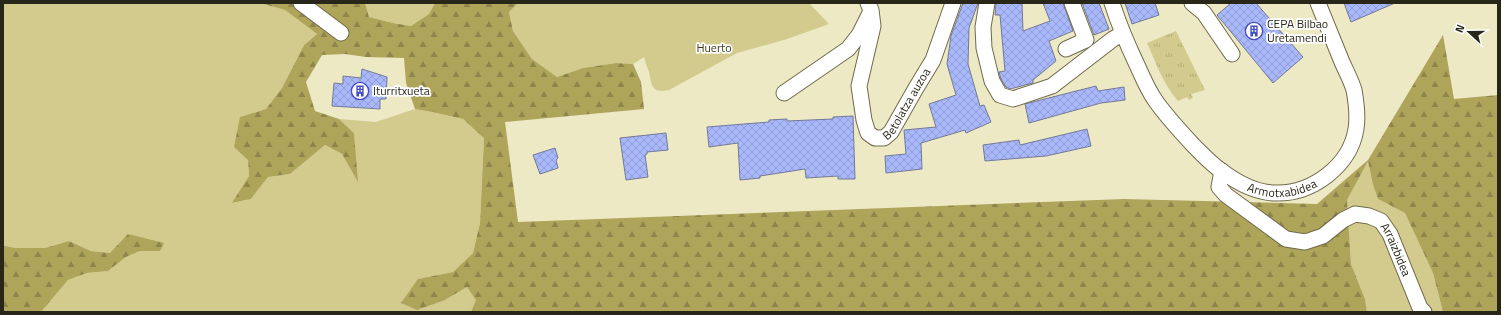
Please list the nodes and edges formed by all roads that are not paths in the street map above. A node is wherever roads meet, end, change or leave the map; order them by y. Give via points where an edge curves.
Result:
1 (301, 3) edge
2 (953, 3) edge
3 (987, 3) edge
4 (1072, 3) edge
5 (1112, 3) edge
6 (1192, 3) edge
7 (1318, 3) edge
8 (869, 7) edge
9 (341, 34) dead end
10 (1122, 34) junction
11 (1066, 49) dead end
12 (1232, 54) dead end
13 (784, 93) dead end
14 (1222, 171) junction
15 (1424, 312) edge

1 - 9 street
2 - 8 street, Betolatza auzoa via 933,60 892,132 884,138 875,138 868,133 860,102 859,86 873,26
3 - 10 street via 984,48 992,81 1000,95 1013,99 1052,86
4 - 11 street via 1086,40
5 - 10 street
6 - 12 street via 1204,13
7 - 14 street, Armotxabidea via 1354,90 1356,128 1352,144 1336,168 1322,180 1295,192 1275,193 1257,190 1238,182
8 - 13 street, Betolatza auzoa via 859,35 848,49
10 - 14 street, Armotxabidea via 1154,99 1176,127
14 - 15 street, Arraizbidea via 1219,187 1226,195 1286,239 1304,242 1323,236 1355,214 1381,221 1390,234 1420,308

